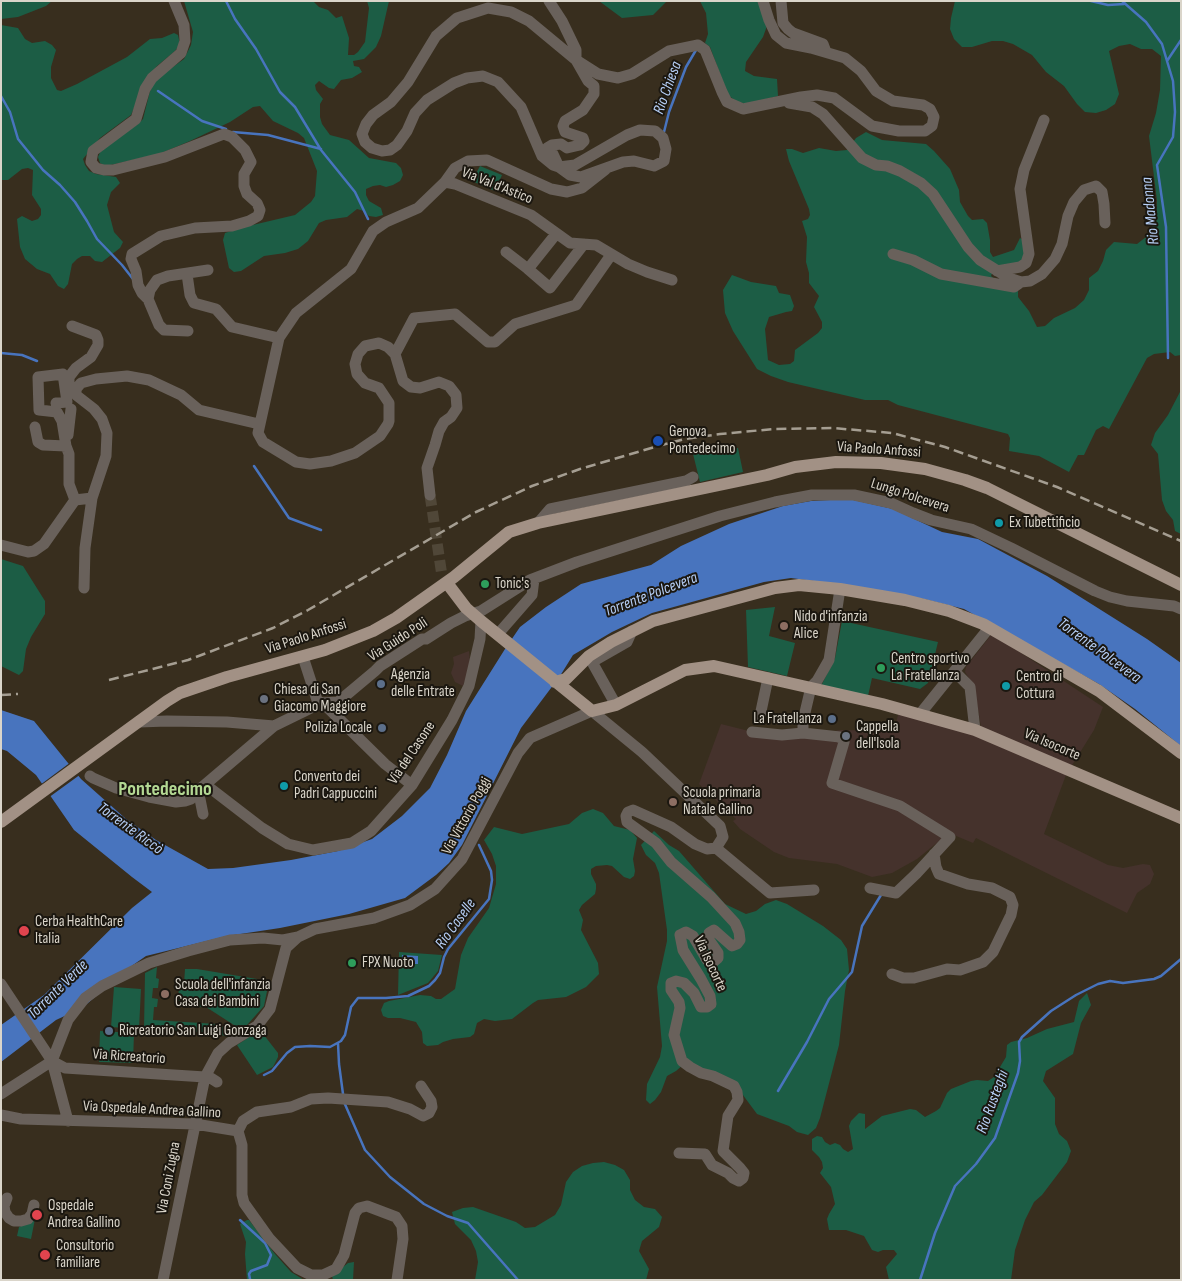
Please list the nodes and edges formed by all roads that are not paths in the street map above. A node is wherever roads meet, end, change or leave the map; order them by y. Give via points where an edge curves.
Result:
1 (174, 1) edge
2 (549, 1) edge
3 (763, 1) edge
4 (780, 1) edge
5 (826, 52) junction
6 (576, 60) junction
7 (777, 102) junction
8 (1044, 120) dead end
9 (610, 166) junction
10 (559, 167) junction
11 (445, 182) junction
12 (1105, 223) dead end
13 (556, 234) junction
14 (584, 244) junction
15 (506, 252) dead end
16 (893, 254) dead end
17 (611, 255) junction
18 (528, 269) junction
19 (208, 270) dead end
20 (997, 271) junction
21 (187, 274) junction
22 (672, 280) dead end
23 (1021, 282) junction
24 (148, 299) junction
25 (72, 326) dead end
26 (188, 331) dead end
27 (280, 338) junction
28 (395, 354) junction
29 (56, 403) dead end
30 (88, 404) junction
31 (71, 409) dead end
32 (35, 427) dead end
33 (258, 430) junction
34 (66, 446) junction
35 (693, 478) dead end
36 (430, 495) tunnel mouth
37 (92, 498) junction
38 (75, 500) junction
39 (538, 523) junction
40 (1, 545) edge
41 (444, 579) junction
42 (532, 580) junction
43 (1175, 582) edge
44 (84, 588) dead end
45 (840, 589) junction
46 (1181, 600) edge
47 (1156, 604) junction
48 (1181, 609) edge
49 (474, 614) junction
50 (989, 628) junction
51 (632, 632) junction
52 (498, 634) junction
53 (303, 657) junction
54 (956, 672) junction
55 (768, 678) junction
56 (560, 680) junction
57 (811, 687) junction
58 (321, 703) junction
59 (616, 704) junction
60 (592, 711) junction
61 (920, 714) junction
62 (760, 716) dead end
63 (139, 722) junction
64 (270, 729) junction
65 (975, 730) junction
66 (752, 732) dead end
67 (803, 733) junction
68 (1181, 753) edge
69 (90, 776) dead end
70 (412, 785) junction
71 (208, 788) dead end
72 (200, 799) dead end
73 (203, 814) dead end
74 (1181, 818) edge
75 (1, 822) edge
76 (716, 848) junction
77 (934, 854) junction
78 (870, 888) dead end
79 (814, 890) dead end
80 (298, 937) junction
81 (892, 974) dead end
82 (1, 984) edge
83 (50, 1056) junction
84 (206, 1076) junction
85 (217, 1082) dead end
86 (421, 1086) dead end
87 (1, 1094) edge
88 (1, 1115) edge
89 (68, 1121) junction
90 (195, 1124) junction
91 (238, 1131) junction
92 (679, 1153) dead end
93 (7, 1198) dead end
94 (34, 1205) dead end
95 (163, 1280) edge
96 (397, 1280) edge

1 - 24 street via 184,25 185,41 181,53 152,78 145,89 136,119 93,151 91,162 96,168 113,170 164,157 224,134 245,150 251,162 244,174 244,186 246,194 260,210 258,216 249,222 195,228 161,236 132,254 138,285
2 - 6 street via 576,50
3 - 5 street via 776,34 786,43
4 - 5 street via 783,23 788,29 823,44
5 - 7 street via 845,58 861,71 876,91 893,101 927,107 933,113 932,126 925,131 898,131 872,126 834,98 817,95
6 - 7 street via 598,74 618,78 632,74 669,51 698,45 706,50 727,102 743,109
6 - 10 street via 594,86 594,94 583,110 565,121 563,126 565,132 584,141 567,148 561,144 547,148 554,154
6 - 10 street via 529,21 511,12 488,8 457,18 436,36 408,82 391,102 373,115 362,134 372,148 390,150 397,145 415,113 427,100 454,83 483,76 498,82 521,107 542,156
7 - 20 street via 812,107 831,121 862,158 900,171 921,183 933,194 968,247
8 - 20 street via 1020,189 1029,254 1026,263
9 - 10 street via 581,177 570,175
9 - 10 street via 634,161 654,166 664,161 666,149 663,138 655,131 640,130 575,165
9 - 11 street, Via Val d'Astico via 582,188 567,192 551,189 487,160 468,161 455,168
11 - 13 street, Via Val d'Astico via 531,215
11 - 27 street, Via Val d'Astico via 418,208 373,231 351,269 296,313
12 - 23 street via 1102,192 1096,186 1084,190 1068,216 1055,259 1042,274
13 - 14 street, Via Val d'Astico via 570,243
13 - 18 street
14 - 17 street, Via Val d'Astico via 596,245
14 - 18 street via 550,288
15 - 18 street
16 - 23 street via 958,278 1014,287
17 - 22 street, Via Val d'Astico
17 - 28 street via 576,305 515,324 495,342 488,342 455,314 414,318
19 - 21 street
20 - 23 street
21 - 24 street via 156,280
21 - 27 street via 194,303 216,309 232,327
24 - 26 street via 164,330
25 - 30 street via 96,334 98,340 91,357 69,377 73,401
27 - 33 street, Via Val d'Astico
28 - 33 street via 379,343 365,346 358,354 357,374 365,383 379,388 390,403 389,421 380,436 355,454 310,464 296,462 263,442
28 - 36 street via 402,381 411,387 420,388 439,382 456,394 457,408 439,431 427,468
29 - 34 street via 67,402 63,374 38,377 39,410 57,412 62,421
30 - 33 street via 76,395 81,384 127,376 148,380 180,395 200,410
30 - 37 street via 102,419 108,442
31 - 34 street
32 - 34 street via 38,442
34 - 38 street via 69,484
35 - 39 street, Via Paolo Anfossi via 550,509
37 - 38 street
37 - 44 street via 85,548
38 - 40 street via 44,544 34,551
39 - 41 main road, Via Paolo Anfossi via 510,532
39 - 43 main road, Via Paolo Anfossi via 739,482 795,467 836,462 880,463 943,473 981,486
41 - 49 main road
41 - 53 main road, Via Paolo Anfossi via 396,618 373,631
42 - 47 street, Lungo Polcevera via 577,562 720,516 812,496 854,495 891,503 931,520 971,529 1110,597
42 - 49 street, Lungo Polcevera
42 - 52 street via 532,595
45 - 50 main road via 949,611
45 - 51 main road via 799,585 774,588 654,621
45 - 57 street via 829,660
46 - 47 street, Lungo Polcevera via 1163,598
47 - 48 street, Lungo Polcevera
49 - 52 main road
49 - 58 street, Via Guido Poli via 450,623 400,652 338,702
49 - 70 street, Via del Casone via 480,638 469,686
50 - 54 street
50 - 68 main road via 1099,690
51 - 56 main road via 589,656
51 - 59 street via 627,642 592,662
52 - 56 main road
53 - 58 street via 316,700
53 - 63 main road, Via Paolo Anfossi via 191,689 167,701
54 - 61 street
54 - 65 street via 970,687
55 - 57 main road, Via Isocorte
55 - 59 main road, Via Isocorte via 714,666 697,668 677,674
55 - 62 street
56 - 60 main road via 572,696
57 - 61 main road, Via Isocorte
57 - 67 street
58 - 64 street, Via Guido Poli
58 - 70 street
59 - 60 main road, Via Isocorte
60 - 76 street via 642,752 720,826 723,837
60 - 80 street, Via Vittorio Poggi via 530,738 518,753 462,859 435,889 396,911 315,929
61 - 65 main road, Via Isocorte
63 - 64 street, Via Guido Poli via 197,721
63 - 75 main road, Via Paolo Anfossi
64 - 69 street via 185,801 149,797 116,788
65 - 74 main road, Via Isocorte
66 - 67 street
67 - 77 street via 840,737 844,742 832,783 900,806 950,837
70 - 71 street, Via del Casone via 370,831 352,843 314,850 286,848
72 - 73 street
76 - 79 street, Via Isocorte via 770,892
76 - 92 street, Via Isocorte via 707,849 695,844 671,827 633,810 626,816 627,822 656,843 671,862 711,897 735,922 739,932 740,940 732,946 714,930 709,933 709,940 718,953 718,958 712,963 693,936 686,932 680,935 711,1004 701,1007 684,983 672,983 671,990 680,1008 674,1035 682,1061 701,1073 734,1086 737,1092 738,1100 728,1116 724,1152 744,1173 743,1178 738,1181 712,1165 705,1154
77 - 78 street via 896,893
77 - 81 street via 940,874 992,888 1010,897 1012,915 993,952 983,962 960,970 947,969 914,978
80 - 83 street, Via Vittorio Poggi via 230,940 149,964 102,986 85,998 68,1020
80 - 84 street, Via Coni Zugna via 286,948 270,1009 257,1026 218,1053
82 - 83 street, Via Ospedale Andrea Gallino
83 - 84 street, Via Ricreatorio via 69,1068
83 - 87 street
83 - 89 street, Via Ospedale Andrea Gallino
84 - 85 street
84 - 90 street, Via Coni Zugna
86 - 91 street, Via Ospedale Andrea Gallino via 432,1107 423,1116 388,1102 311,1098 291,1107 257,1112 243,1121
88 - 89 street, Via Ospedale Andrea Gallino
89 - 90 street, Via Ospedale Andrea Gallino
90 - 91 street, Via Ospedale Andrea Gallino
90 - 95 street, Via Coni Zugna
91 - 96 street via 242,1145 244,1203 269,1238 297,1268 312,1276 336,1269 344,1255 355,1213 367,1206 396,1217 402,1226
93 - 94 street via 4,1206 14,1221 28,1219

